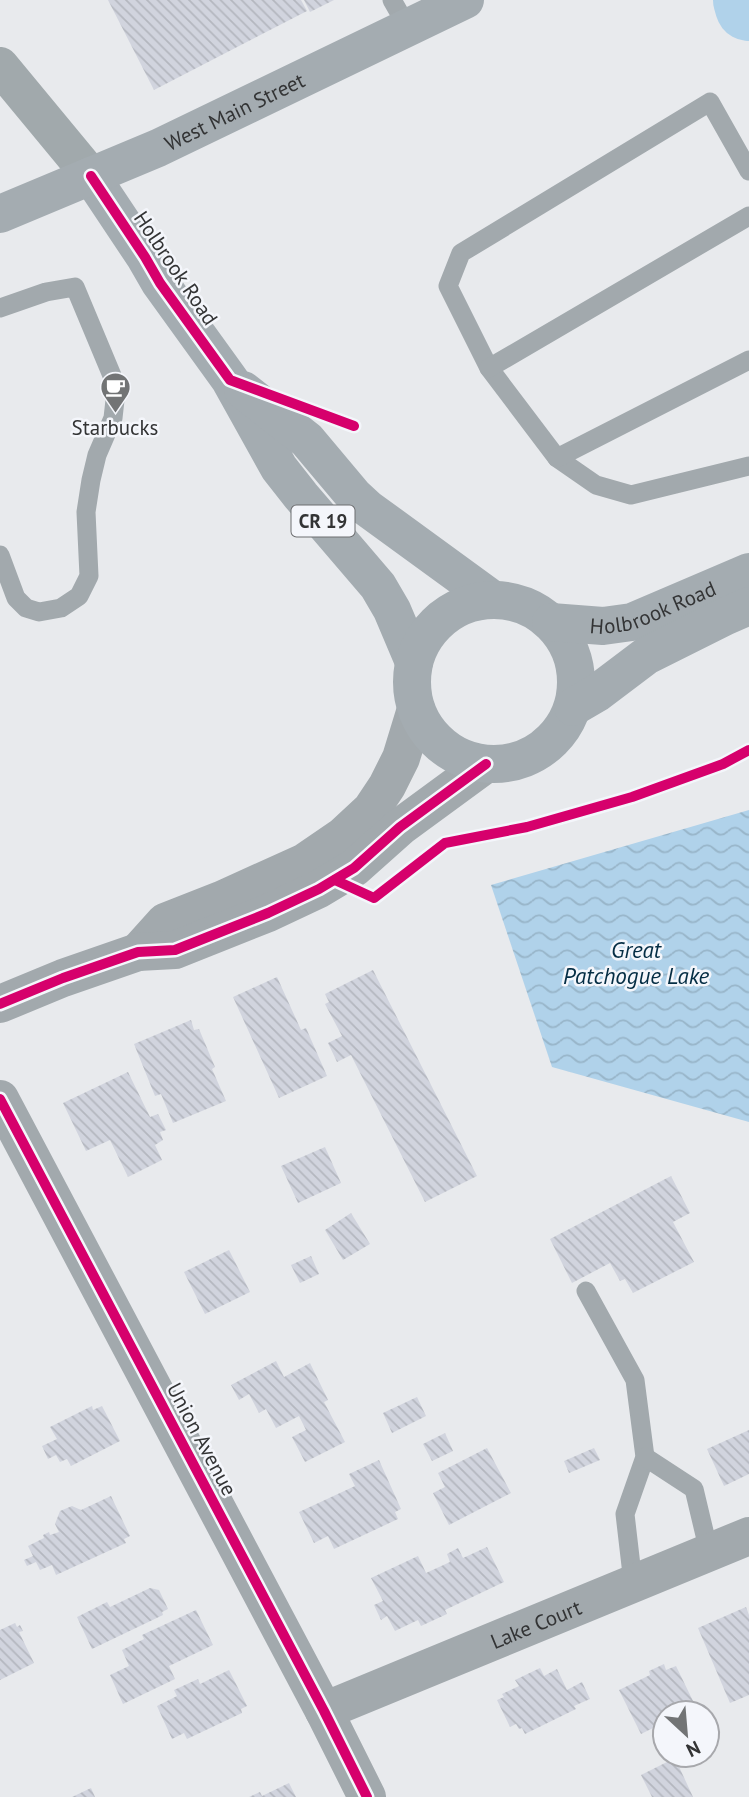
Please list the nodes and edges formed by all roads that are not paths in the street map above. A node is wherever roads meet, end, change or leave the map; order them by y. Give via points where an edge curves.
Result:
1 (465, 0) edge
2 (400, 14) edge
3 (0, 66) edge
4 (749, 172) edge
5 (91, 176) junction
6 (0, 214) edge
7 (749, 216) edge
8 (0, 308) edge
9 (749, 360) edge
10 (489, 368) junction
11 (230, 380) junction
12 (557, 458) junction
13 (749, 466) edge
14 (0, 555) edge
15 (749, 572) edge
16 (492, 599) junction
17 (749, 606) edge
18 (551, 622) junction
19 (414, 662) junction
20 (573, 707) junction
21 (416, 709) junction
22 (486, 764) junction
23 (138, 951) junction
24 (0, 1004) edge
25 (0, 1099) edge
26 (586, 1291) dead end
27 (645, 1457) junction
28 (749, 1536) edge
29 (709, 1552) junction
30 (633, 1584) junction
31 (324, 1711) junction
32 (367, 1797) edge

1 - 2 main road, West Main Street
2 - 5 main road, West Main Street via 158,148
3 - 5 main road, CR 19
4 - 10 lane via 710,102 461,253 448,286
5 - 6 main road, West Main Street
5 - 11 main road, Holbrook Road / CR 19
7 - 10 lane
8 - 14 lane via 75,287 113,378 115,400 91,480 86,512 89,576 79,596 61,608 39,612 26,608 16,598
9 - 12 lane
10 - 12 lane
11 - 16 main road, Holbrook Road / CR 19 via 307,440 367,508
11 - 19 main road, Holbrook Road / CR 19 via 279,468 378,586
12 - 13 lane via 596,485 631,495
15 - 18 main road, Holbrook Road / CR 19 via 632,622 603,626
16 - 18 main road, Holbrook Road / CR 19 via 534,609
16 - 19 main road, Holbrook Road / CR 19 via 451,611 422,642
17 - 20 main road, Holbrook Road / CR 19 via 646,656
18 - 20 main road, Holbrook Road / CR 19 via 572,653 576,670
19 - 21 main road, Holbrook Road / CR 19
20 - 22 main road, Holbrook Road / CR 19 via 564,727 530,756
21 - 22 main road, Holbrook Road / CR 19 via 443,746
21 - 23 street via 387,786 371,810 343,836 305,862 165,922
22 - 23 street via 319,889 175,950
23 - 24 street
25 - 31 street, Union Avenue
26 - 27 lane via 635,1380
27 - 29 lane via 694,1489
27 - 30 lane via 625,1514
28 - 29 street, Lake Court
29 - 30 street, Lake Court
30 - 31 street, Lake Court
31 - 32 street, Union Avenue

